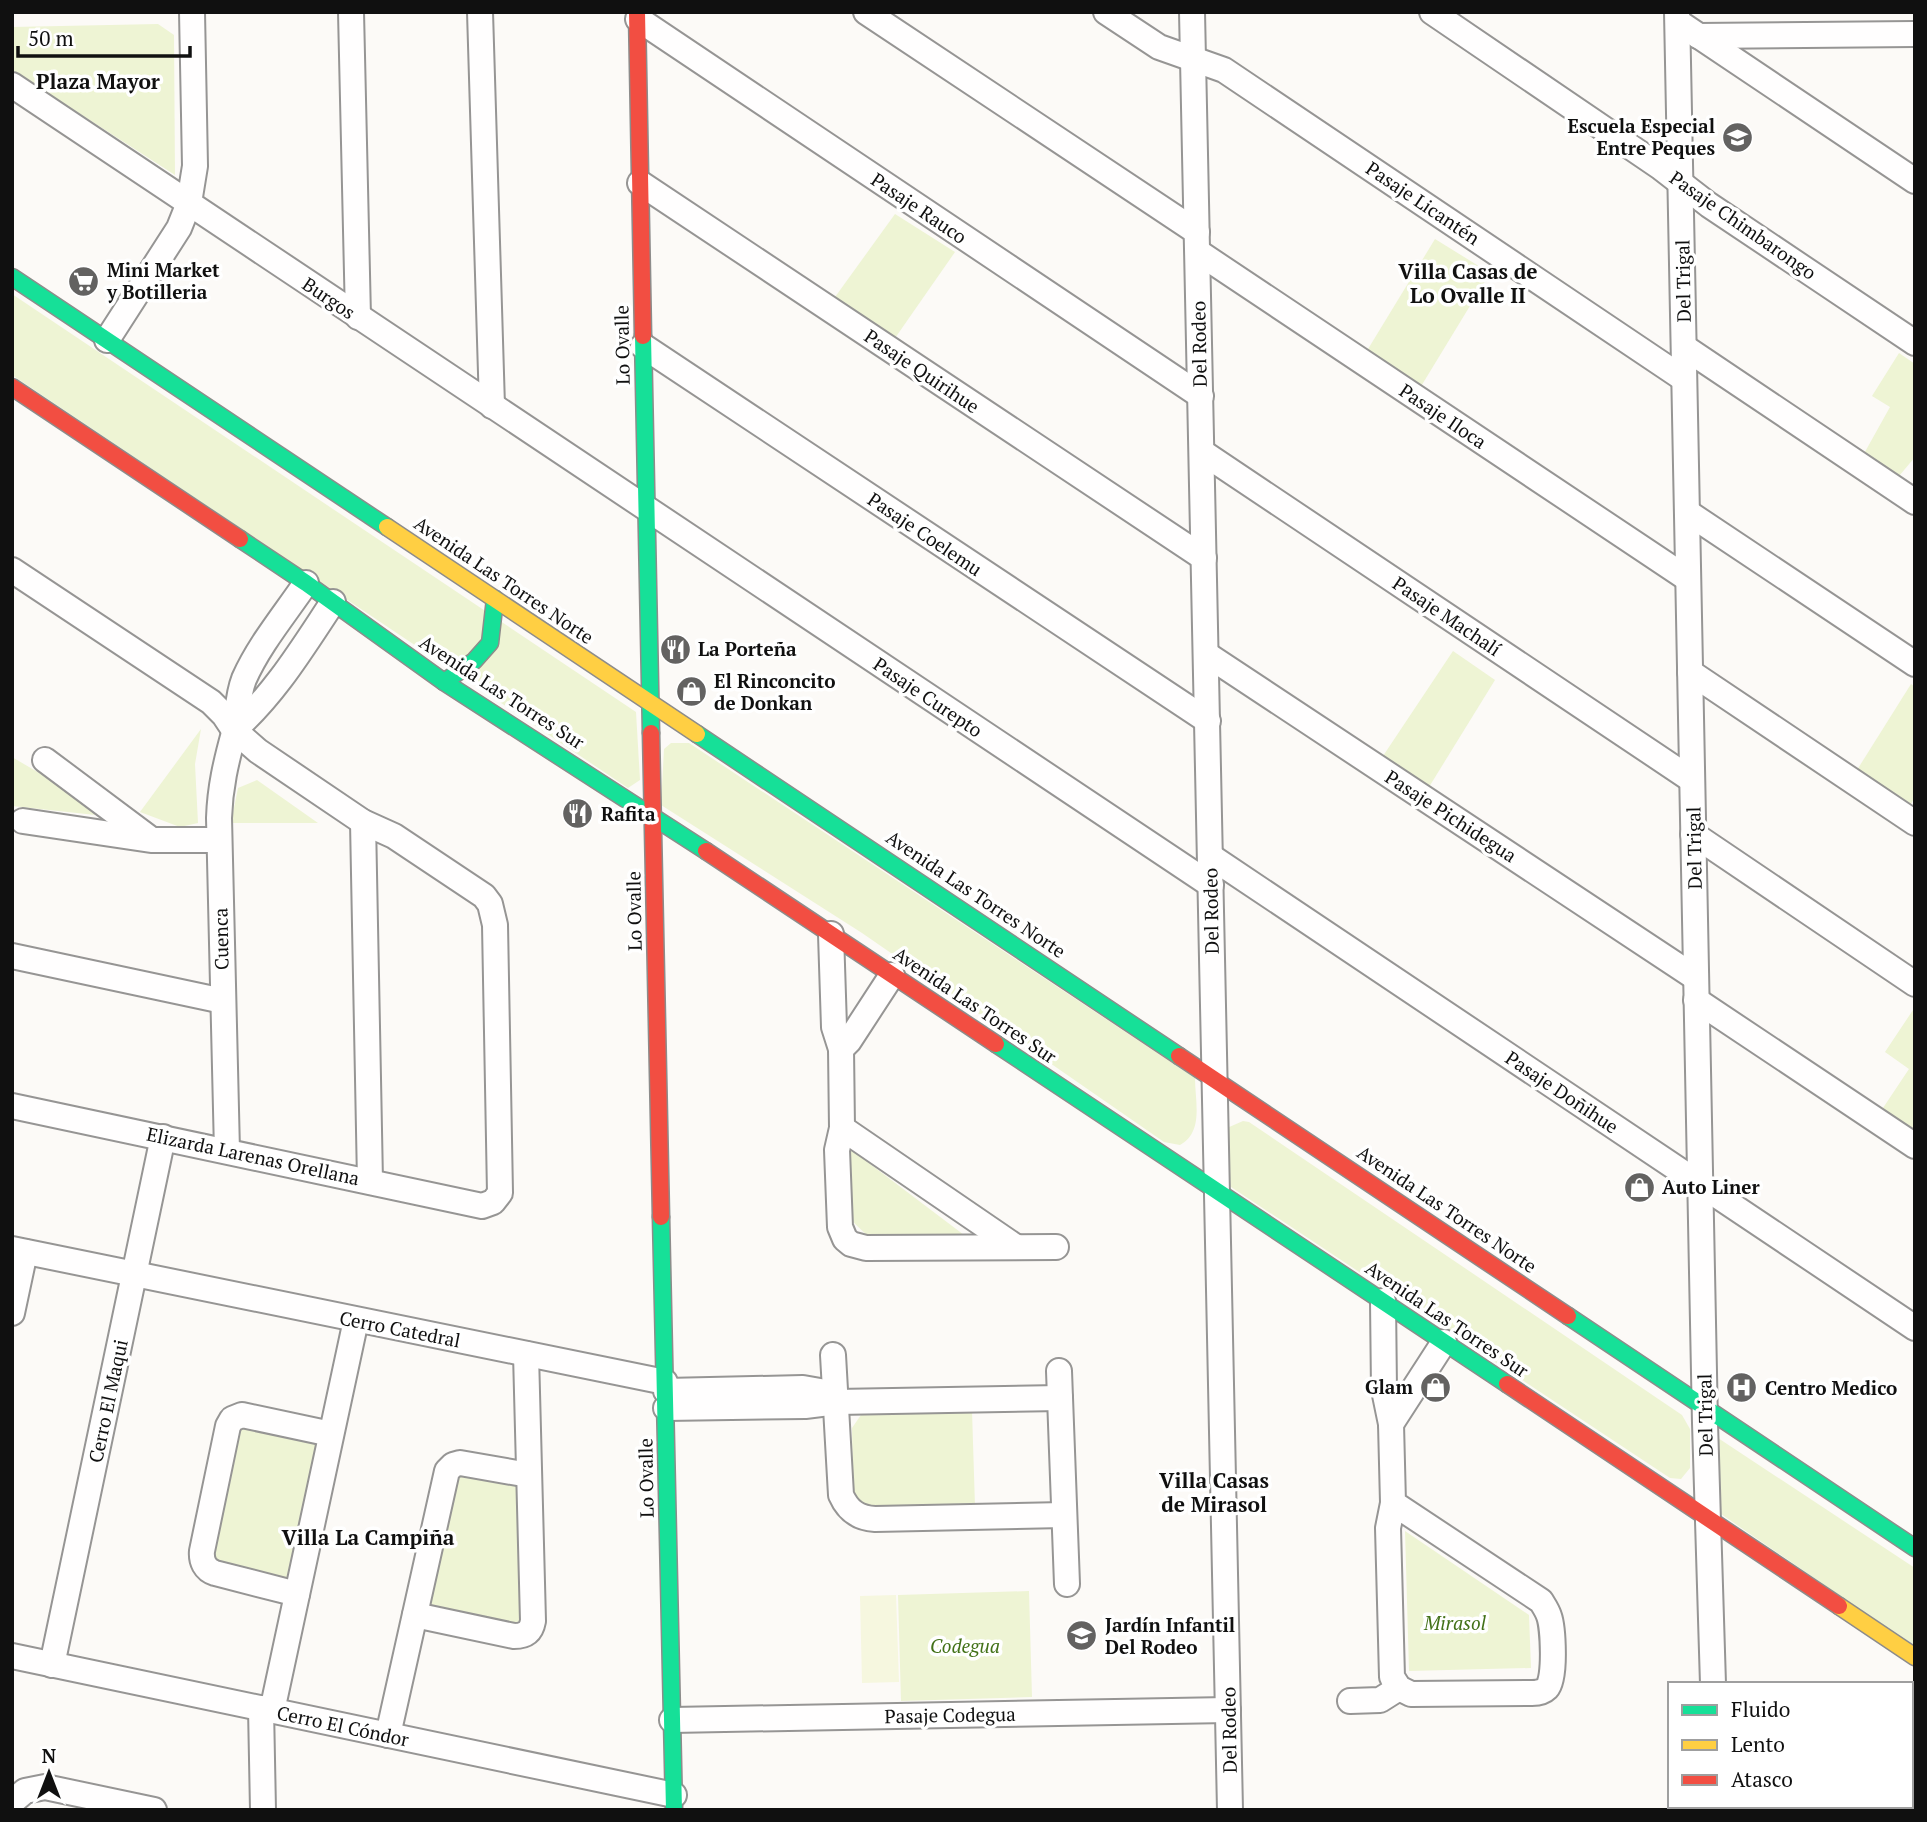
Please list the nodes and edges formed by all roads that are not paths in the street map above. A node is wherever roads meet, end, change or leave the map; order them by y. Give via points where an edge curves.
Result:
1 (191, 12) edge
2 (351, 12) edge
3 (480, 12) edge
4 (866, 12) edge
5 (1106, 12) edge
6 (1192, 12) edge
7 (1432, 12) edge
8 (637, 16) edge
9 (1677, 17) edge
10 (1915, 34) edge
11 (1698, 36) junction
12 (1194, 60) junction
13 (12, 85) edge
14 (1912, 177) edge
15 (640, 183) junction
16 (1681, 183) junction
17 (189, 204) junction
18 (1197, 242) junction
19 (12, 277) edge
20 (358, 317) junction
21 (107, 340) junction
22 (1915, 344) edge
23 (643, 346) junction
24 (1684, 347) junction
25 (1684, 379) junction
26 (12, 387) edge
27 (1200, 396) junction
28 (492, 406) junction
29 (1202, 452) junction
30 (1915, 502) edge
31 (646, 510) junction
32 (1687, 512) junction
33 (1204, 558) junction
34 (12, 570) edge
35 (1688, 579) junction
36 (306, 583) junction
37 (495, 599) junction
38 (333, 602) junction
39 (1206, 654) junction
40 (1915, 664) edge
41 (1690, 671) junction
42 (444, 682) junction
43 (650, 702) junction
44 (1208, 721) junction
45 (234, 730) junction
46 (46, 760) dead end
47 (1692, 780) junction
48 (653, 816) junction
49 (23, 821) dead end
50 (363, 822) junction
51 (1915, 822) edge
52 (1693, 834) junction
53 (151, 840) junction
54 (219, 840) junction
55 (1210, 856) junction
56 (1211, 885) junction
57 (831, 934) junction
58 (12, 957) edge
59 (892, 975) junction
60 (1915, 984) edge
61 (1696, 989) junction
62 (223, 1001) junction
63 (841, 1049) junction
64 (1215, 1079) junction
65 (12, 1106) edge
66 (842, 1128) junction
67 (163, 1137) junction
68 (1915, 1146) edge
69 (228, 1151) junction
70 (370, 1181) junction
71 (1700, 1184) junction
72 (1217, 1190) junction
73 (1016, 1247) junction
74 (1056, 1247) dead end
75 (19, 1250) edge
76 (134, 1275) junction
77 (1383, 1301) junction
78 (12, 1313) edge
79 (356, 1320) junction
80 (1915, 1328) edge
81 (1444, 1342) junction
82 (526, 1354) junction
83 (833, 1355) dead end
84 (1059, 1371) dead end
85 (666, 1394) junction
86 (1060, 1398) junction
87 (837, 1402) junction
88 (1704, 1407) junction
89 (1391, 1424) junction
90 (331, 1434) junction
91 (529, 1475) junction
92 (1393, 1503) junction
93 (1064, 1515) junction
94 (1708, 1519) junction
95 (1915, 1548) edge
96 (1067, 1584) dead end
97 (297, 1594) junction
98 (415, 1615) junction
99 (12, 1656) edge
100 (1915, 1657) edge
101 (52, 1665) junction
102 (1713, 1682) edge
103 (1399, 1688) junction
104 (1350, 1701) dead end
105 (267, 1710) junction
106 (1228, 1710) junction
107 (672, 1720) junction
108 (388, 1735) junction
109 (12, 1802) edge
110 (674, 1802) edge
111 (112, 1805) edge
112 (154, 1810) edge
113 (263, 1810) edge
114 (1230, 1810) edge

1 - 17 street via 195,166
2 - 20 street
3 - 28 street
4 - 18 street, Pasaje Iloca
5 - 12 street, Pasaje Licantén via 1159,47
6 - 12 street, Del Rodeo
7 - 16 street, Pasaje Chimbarongo
8 - 15 street, Lo Ovalle
8 - 27 street, Pasaje Rauco
9 - 11 street
9 - 16 street, Del Trigal
10 - 11 street
11 - 14 street
12 - 18 street, Del Rodeo
12 - 25 street, Pasaje Licantén via 1224,70
13 - 17 street, Burgos
15 - 23 street, Lo Ovalle
15 - 33 street, Pasaje Quirihue
16 - 22 street, Pasaje Chimbarongo
16 - 24 street, Del Trigal
17 - 20 street, Burgos
17 - 21 street via 179,228
18 - 27 street, Del Rodeo
18 - 35 street, Pasaje Iloca
19 - 21 street, Avenida Las Torres Norte
20 - 28 street, Burgos
21 - 37 street, Avenida Las Torres Norte
23 - 31 street, Lo Ovalle
23 - 44 street, Pasaje Coelemu
24 - 25 street, Del Trigal
24 - 30 street
25 - 32 street, Del Trigal
26 - 36 street, Avenida Las Torres Sur
27 - 29 street, Del Rodeo
28 - 31 street, Burgos
29 - 33 street, Del Rodeo
29 - 47 street, Pasaje Machalí
31 - 43 street, Lo Ovalle
31 - 56 street, Pasaje Curepto
32 - 35 street, Del Trigal
32 - 40 street
33 - 39 street, Del Rodeo
34 - 45 street via 211,702
35 - 41 street, Del Trigal
36 - 38 street, Avenida Las Torres Sur
36 - 45 street, Cuenca via 251,665 238,697
37 - 42 street via 490,643
37 - 43 street, Avenida Las Torres Norte
38 - 42 street, Avenida Las Torres Sur
38 - 45 street via 273,691
39 - 44 street, Del Rodeo
39 - 61 street, Pasaje Pichidegua
41 - 47 street, Del Trigal
41 - 51 street
42 - 48 street, Avenida Las Torres Sur
43 - 48 street, Lo Ovalle
43 - 64 street, Avenida Las Torres Norte
44 - 55 street, Del Rodeo
45 - 50 street
45 - 54 street, Cuenca via 220,796
46 - 53 street
47 - 52 street, Del Trigal
48 - 57 street, Avenida Las Torres Sur
48 - 85 street, Lo Ovalle
49 - 53 street
50 - 70 street
50 - 70 street, Elizarda Larenas Orellana via 394,836 490,904 495,925 500,1193 494,1202 482,1206
52 - 60 street
52 - 61 street, Del Trigal
53 - 54 street
54 - 62 street, Cuenca
55 - 56 street, Del Rodeo
55 - 71 street, Pasaje Doñihue
56 - 64 street, Del Rodeo
57 - 59 street, Avenida Las Torres Sur
57 - 63 street via 834,1027
58 - 62 street
59 - 63 street
59 - 72 street, Avenida Las Torres Sur
61 - 68 street, Pasaje Pichidegua
61 - 71 street, Del Trigal
62 - 69 street, Cuenca
63 - 66 street
64 - 72 street, Del Rodeo
64 - 88 street, Avenida Las Torres Norte
65 - 67 street, Elizarda Larenas Orellana
66 - 73 street
66 - 73 street via 837,1150 839,1219 842,1234 851,1244 866,1248
67 - 69 street, Elizarda Larenas Orellana
67 - 76 street, Cerro El Maqui
69 - 70 street, Elizarda Larenas Orellana
71 - 80 street, Pasaje Doñihue
71 - 88 street, Del Trigal
72 - 77 street, Avenida Las Torres Sur
72 - 106 street, Del Rodeo
73 - 74 street
75 - 76 street, Cerro Catedral
75 - 78 street
76 - 79 street, Cerro Catedral
76 - 101 street, Cerro El Maqui
77 - 81 street, Avenida Las Torres Sur
77 - 89 street via 1384,1390
79 - 82 street, Cerro Catedral
79 - 90 street
81 - 89 street
81 - 94 street, Avenida Las Torres Sur
82 - 85 street, Cerro Catedral
82 - 91 street
83 - 87 street
84 - 86 street
85 - 87 street, Cerro Catedral via 805,1406
85 - 107 street, Lo Ovalle
86 - 87 street, Cerro Catedral
86 - 93 street
87 - 93 street via 841,1495 857,1516
88 - 94 street, Del Trigal
88 - 95 street, Avenida Las Torres Norte
89 - 92 street
90 - 97 street
90 - 97 street via 242,1415 228,1426 203,1562 215,1573
91 - 98 street via 464,1463 450,1468
91 - 98 street via 531,1630 514,1636
92 - 103 street via 1388,1528 1391,1670
92 - 103 street via 1541,1601 1551,1627 1552,1679 1540,1692 1411,1694
93 - 96 street
94 - 100 street, Avenida Las Torres Sur
94 - 102 street, Del Trigal
97 - 105 street
98 - 108 street
99 - 101 street, Cerro El Cóndor
101 - 105 street, Cerro El Cóndor
103 - 104 street via 1380,1700
105 - 108 street, Cerro El Cóndor
105 - 113 street
106 - 107 street, Pasaje Codegua
106 - 114 street, Del Rodeo
107 - 110 street, Lo Ovalle
108 - 110 street, Cerro El Cóndor
109 - 111 street via 25,1791 45,1787
111 - 112 street

